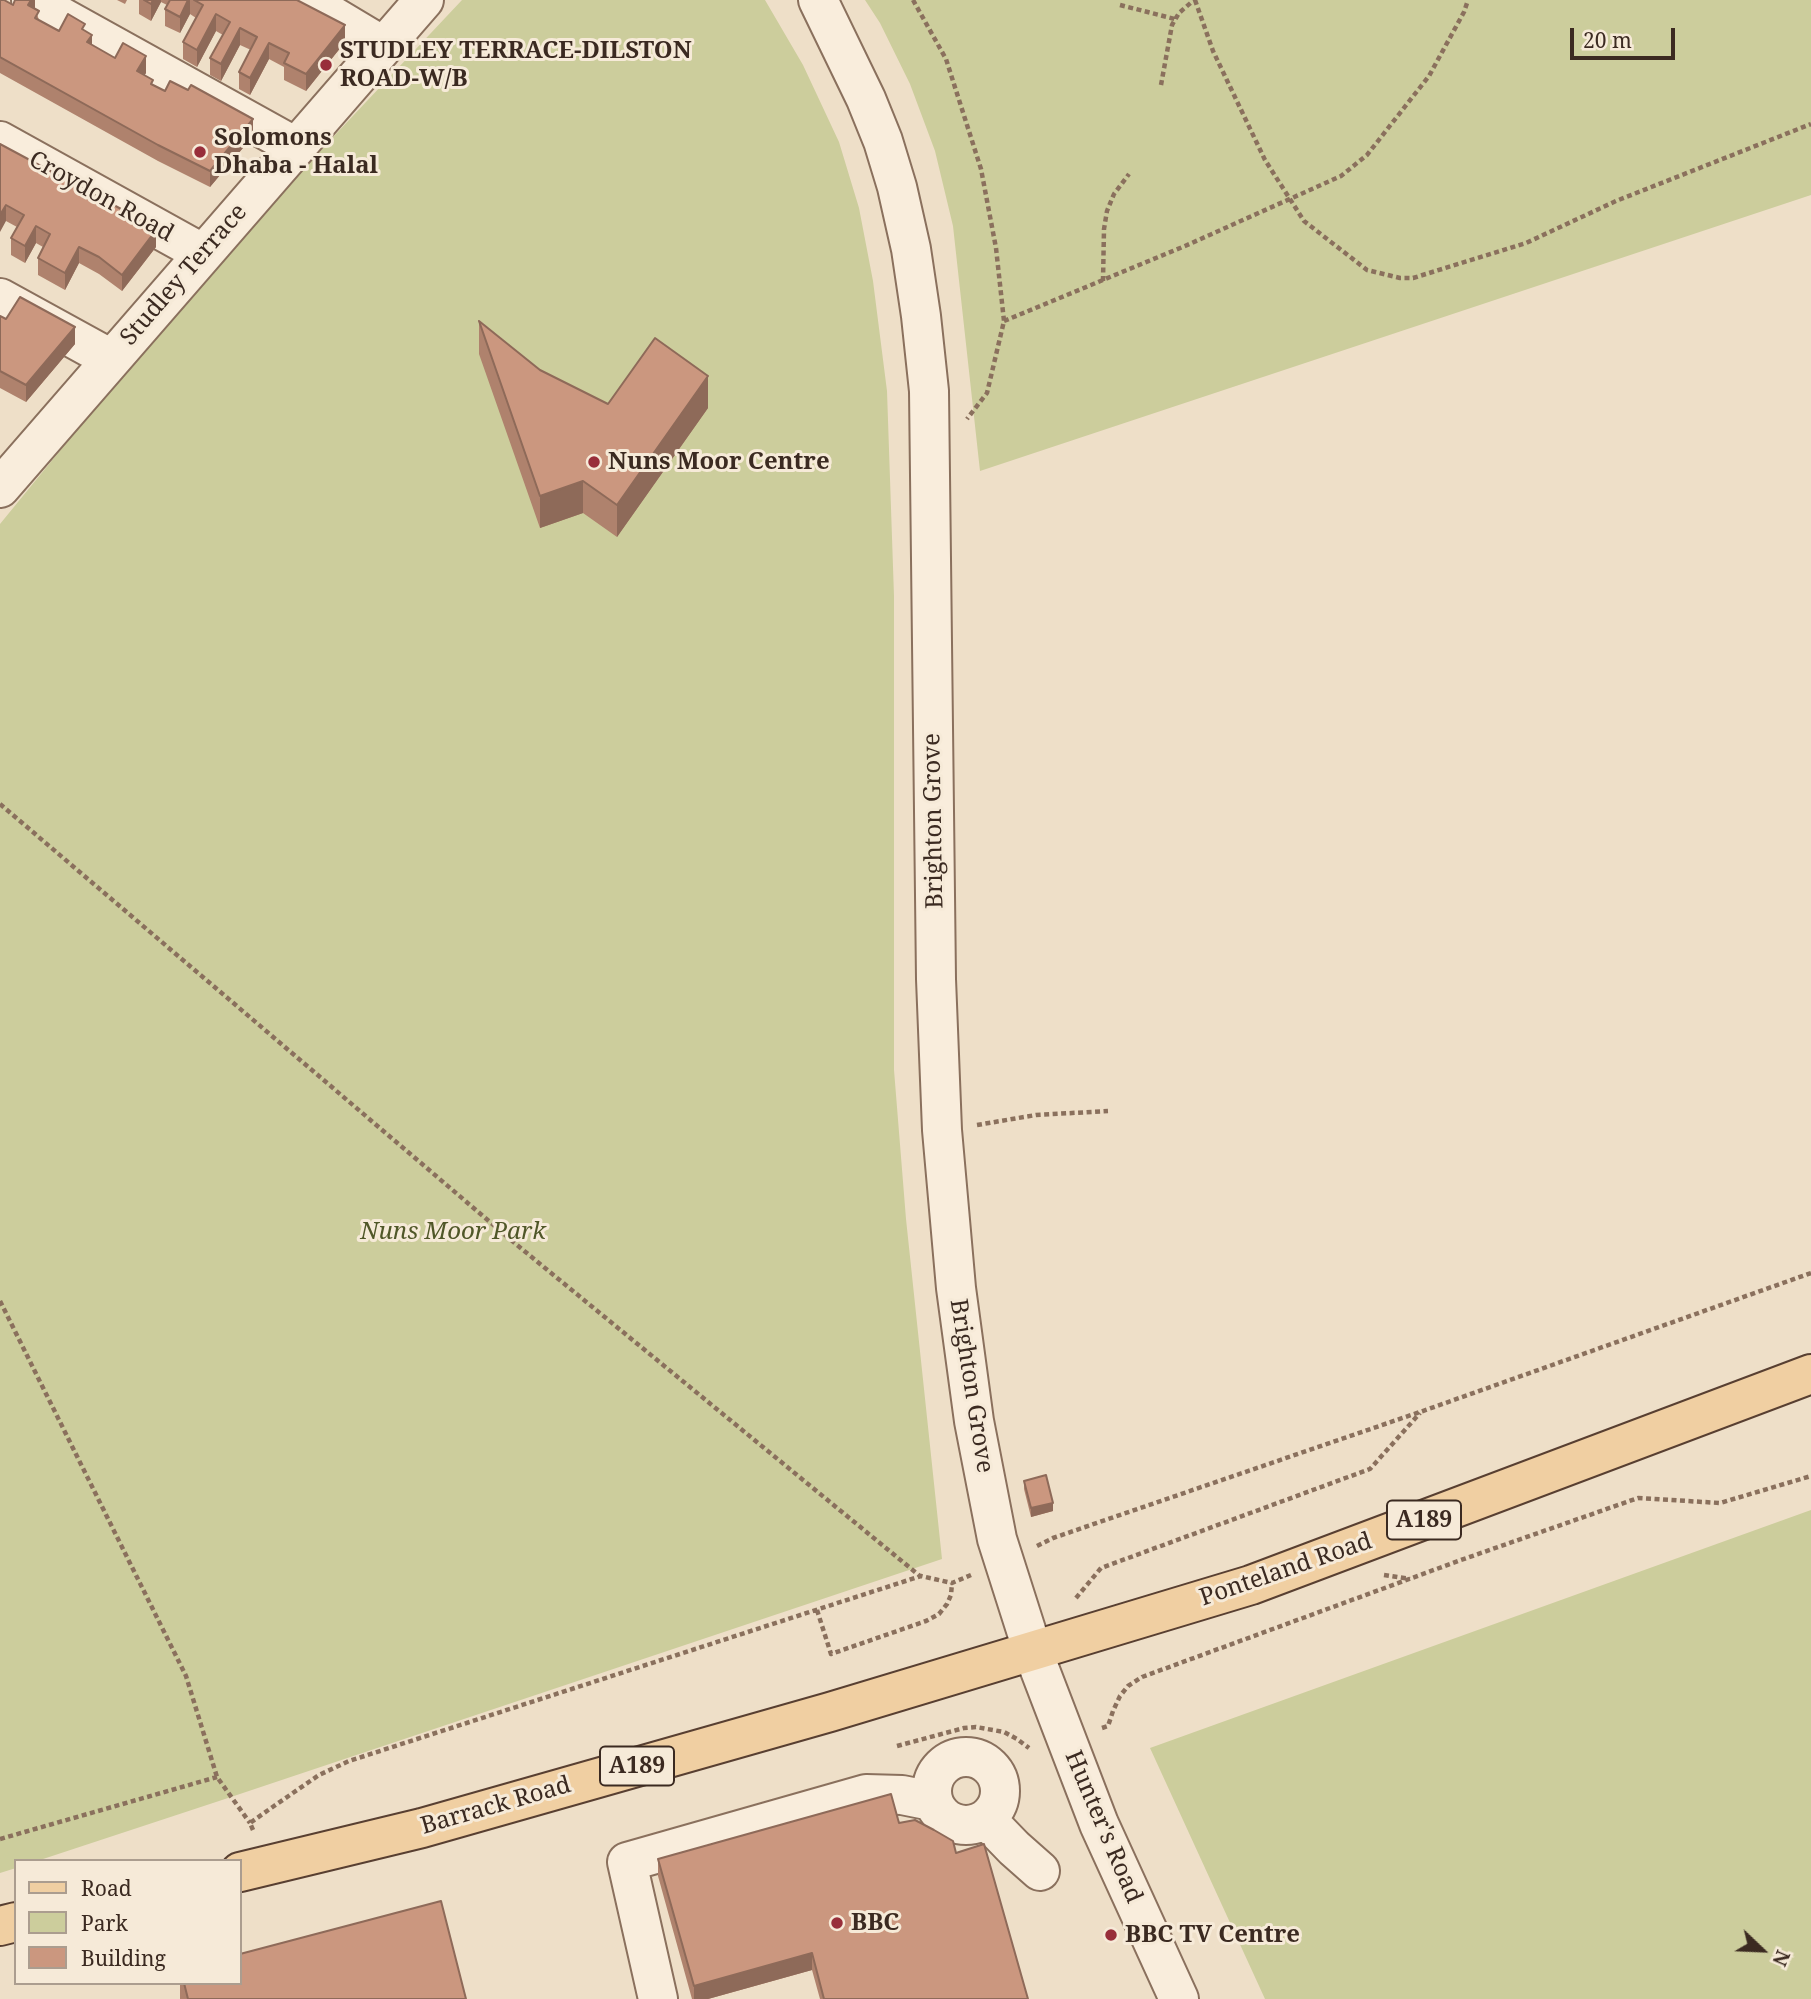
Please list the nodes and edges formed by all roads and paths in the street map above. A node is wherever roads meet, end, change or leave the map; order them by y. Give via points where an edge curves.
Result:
1 (31, 0) edge
2 (306, 0) edge
3 (424, 0) edge
4 (818, 0) edge
5 (913, 0) edge
6 (1194, 0) edge
7 (1468, 0) edge
8 (1120, 5) dead end
9 (1175, 19) junction
10 (383, 46) junction
11 (1161, 85) dead end
12 (1811, 124) edge
13 (0, 141) edge
14 (296, 147) junction
15 (1129, 174) dead end
16 (1291, 200) junction
17 (202, 253) junction
18 (1103, 281) junction
19 (0, 298) edge
20 (1004, 321) junction
21 (111, 359) junction
22 (930, 452) junction
23 (6, 471) edge
24 (0, 804) edge
25 (1108, 1111) dead end
26 (942, 1130) junction
27 (1811, 1273) edge
28 (0, 1301) edge
29 (1811, 1374) edge
30 (1420, 1412) junction
31 (1811, 1476) edge
32 (1004, 1560) junction
33 (921, 1576) junction
34 (952, 1583) junction
35 (1076, 1599) dead end
36 (817, 1610) junction
37 (1032, 1652) junction
38 (1067, 1742) junction
39 (897, 1746) dead end
40 (217, 1777) junction
41 (932, 1801) junction
42 (986, 1819) junction
43 (250, 1824) junction
44 (0, 1839) edge
45 (256, 1869) edge
46 (1040, 1871) dead end
47 (658, 1999) edge
48 (1179, 1999) edge

1 - 14 street
2 - 10 street
3 - 10 street, Studley Terrace
4 - 22 street, Brighton Grove via 866,99 897,187 921,316
5 - 20 path via 946,59 981,169
6 - 9 path
6 - 16 path via 1218,64 1265,160
7 - 16 path via 1429,76 1367,155 1341,176
8 - 9 path
9 - 11 path
10 - 14 street, Studley Terrace
12 - 16 path via 1616,201 1526,243 1413,278 1367,270 1304,221
13 - 17 street, Croydon Road
14 - 17 street, Studley Terrace
15 - 18 path via 1107,211
16 - 18 path
17 - 21 street, Studley Terrace
18 - 20 path
19 - 21 street
20 - 22 path via 987,393 960,426
21 - 23 street, Studley Terrace
22 - 26 street, Brighton Grove
24 - 33 path via 517,1245
25 - 26 path via 1036,1115
26 - 32 street, Brighton Grove via 972,1408
27 - 30 path
28 - 40 path via 186,1676
29 - 37 main road, Ponteland Road / A189 via 1251,1585
30 - 32 path via 1053,1538
30 - 35 path via 1370,1469 1101,1567
31 - 38 path via 1720,1503 1639,1498 1473,1556 1142,1677 1120,1696 1108,1726
32 - 34 path
32 - 37 street, Brighton Grove
33 - 34 path
33 - 36 path
34 - 36 path via 947,1604 926,1622 831,1654
36 - 43 path via 349,1761 319,1775
37 - 38 street, Hunter's Road
37 - 45 main road, Barrack Road / A189 via 422,1828
38 - 39 path via 1036,1756 1017,1738 976,1727
38 - 48 street, Hunter's Road
40 - 43 path
40 - 44 path
41 - 42 street via 944,1819 965,1826
41 - 42 street via 932,1780 945,1762 966,1755 986,1762 999,1780 999,1802
41 - 47 street via 902,1794 866,1794 627,1862
42 - 46 street
43 - 45 path

